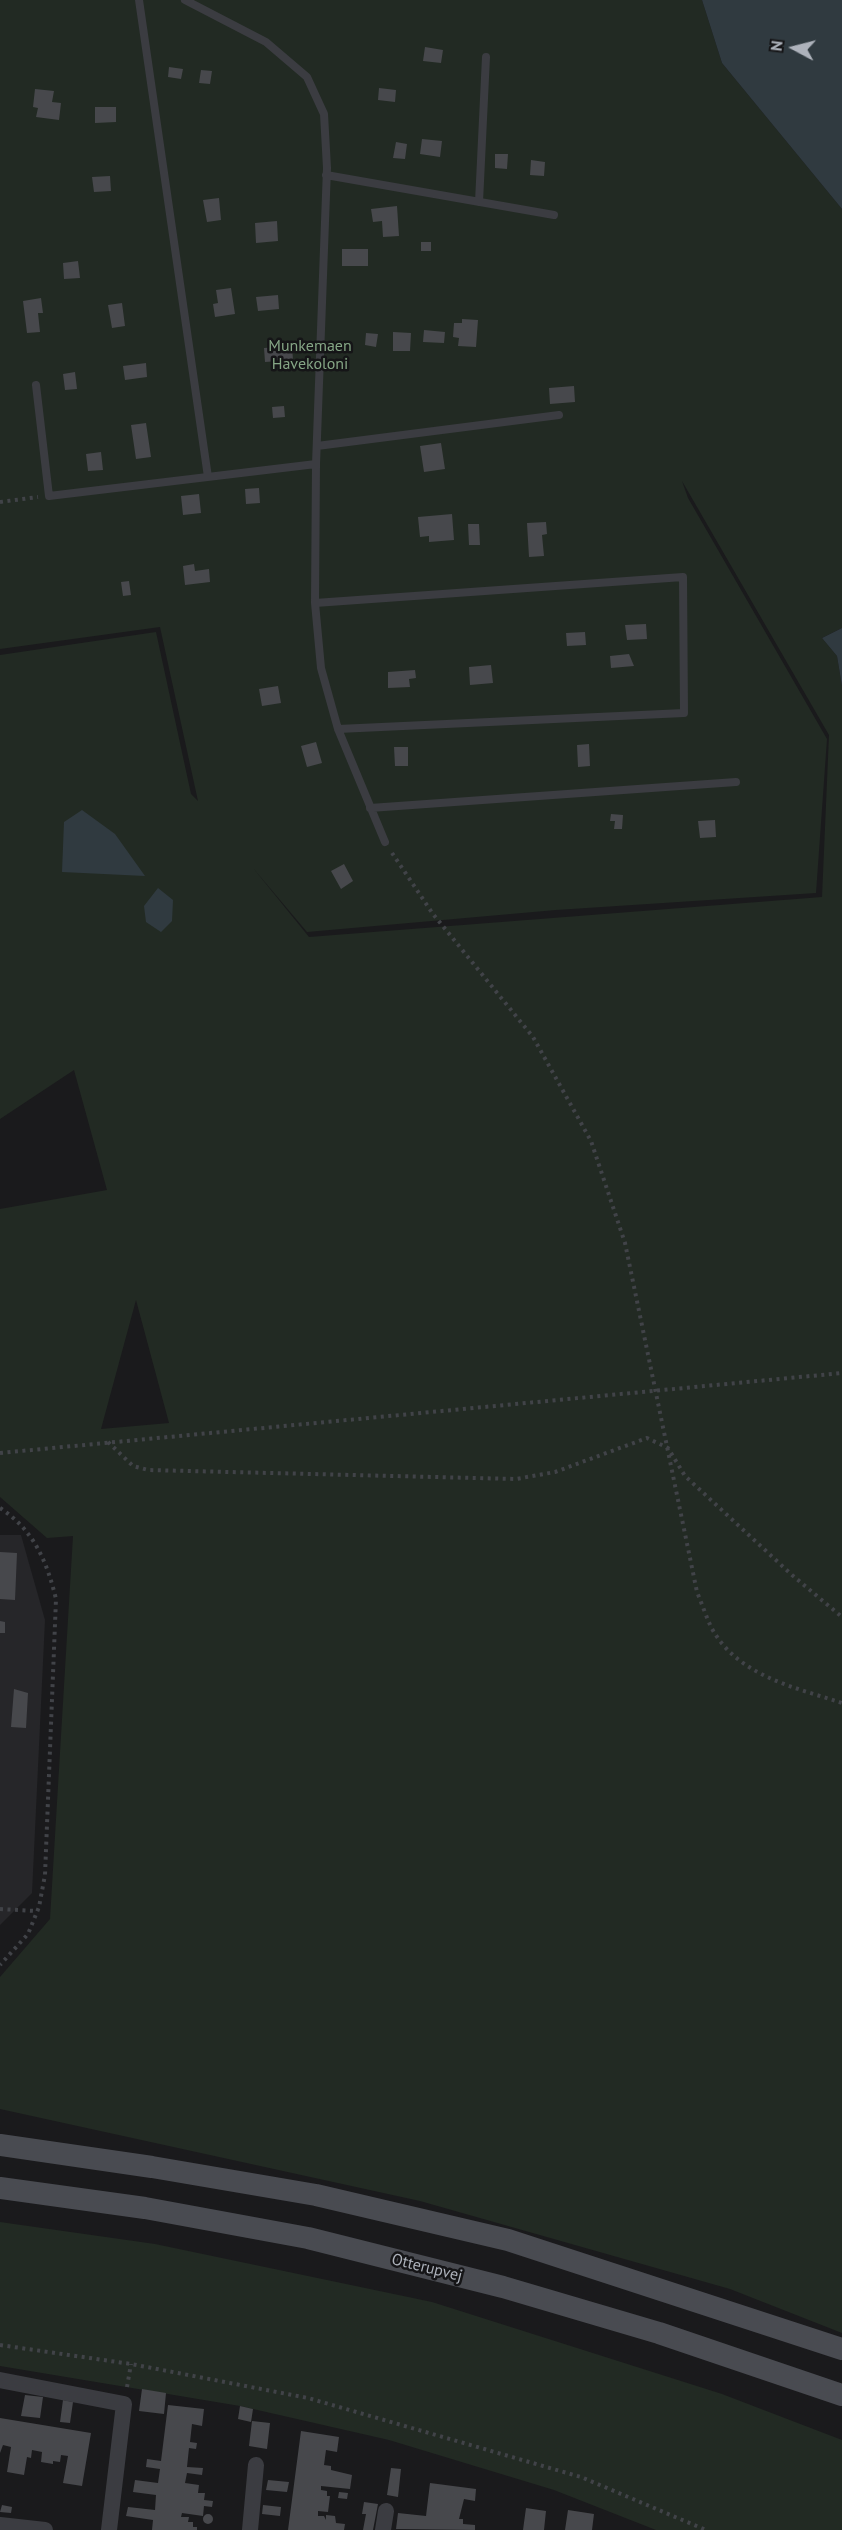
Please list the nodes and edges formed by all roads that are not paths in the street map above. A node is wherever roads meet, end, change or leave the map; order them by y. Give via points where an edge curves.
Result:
1 (140, 0) edge
2 (185, 0) edge
3 (486, 57) dead end
4 (327, 175) junction
5 (479, 202) junction
6 (554, 215) dead end
7 (36, 386) dead end
8 (559, 415) dead end
9 (317, 446) junction
10 (316, 464) junction
11 (208, 477) junction
12 (315, 603) junction
13 (338, 729) junction
14 (736, 782) dead end
15 (370, 808) junction
16 (385, 843) road end
17 (0, 2145) edge
18 (0, 2188) edge
19 (842, 2349) edge
20 (0, 2379) edge
21 (842, 2395) edge
22 (256, 2465) dead end
23 (386, 2511) dead end
24 (0, 2525) edge
25 (45, 2530) edge
26 (109, 2530) edge
27 (250, 2530) edge
28 (383, 2530) edge

1 - 11 lane
2 - 4 lane via 266,42 307,77 324,114
3 - 5 lane
4 - 5 lane
4 - 9 lane
5 - 6 lane
7 - 11 lane via 49,496
8 - 9 lane
9 - 10 lane
10 - 11 lane
10 - 12 lane
12 - 13 lane via 321,668
12 - 13 lane via 683,577 684,713
13 - 15 lane
14 - 15 lane
15 - 16 lane
17 - 19 main road via 316,2195 508,2240
18 - 21 main road, Otterupvej via 145,2208 308,2238 503,2287 659,2332
20 - 26 street via 124,2404
22 - 27 street
23 - 28 street
24 - 25 street

